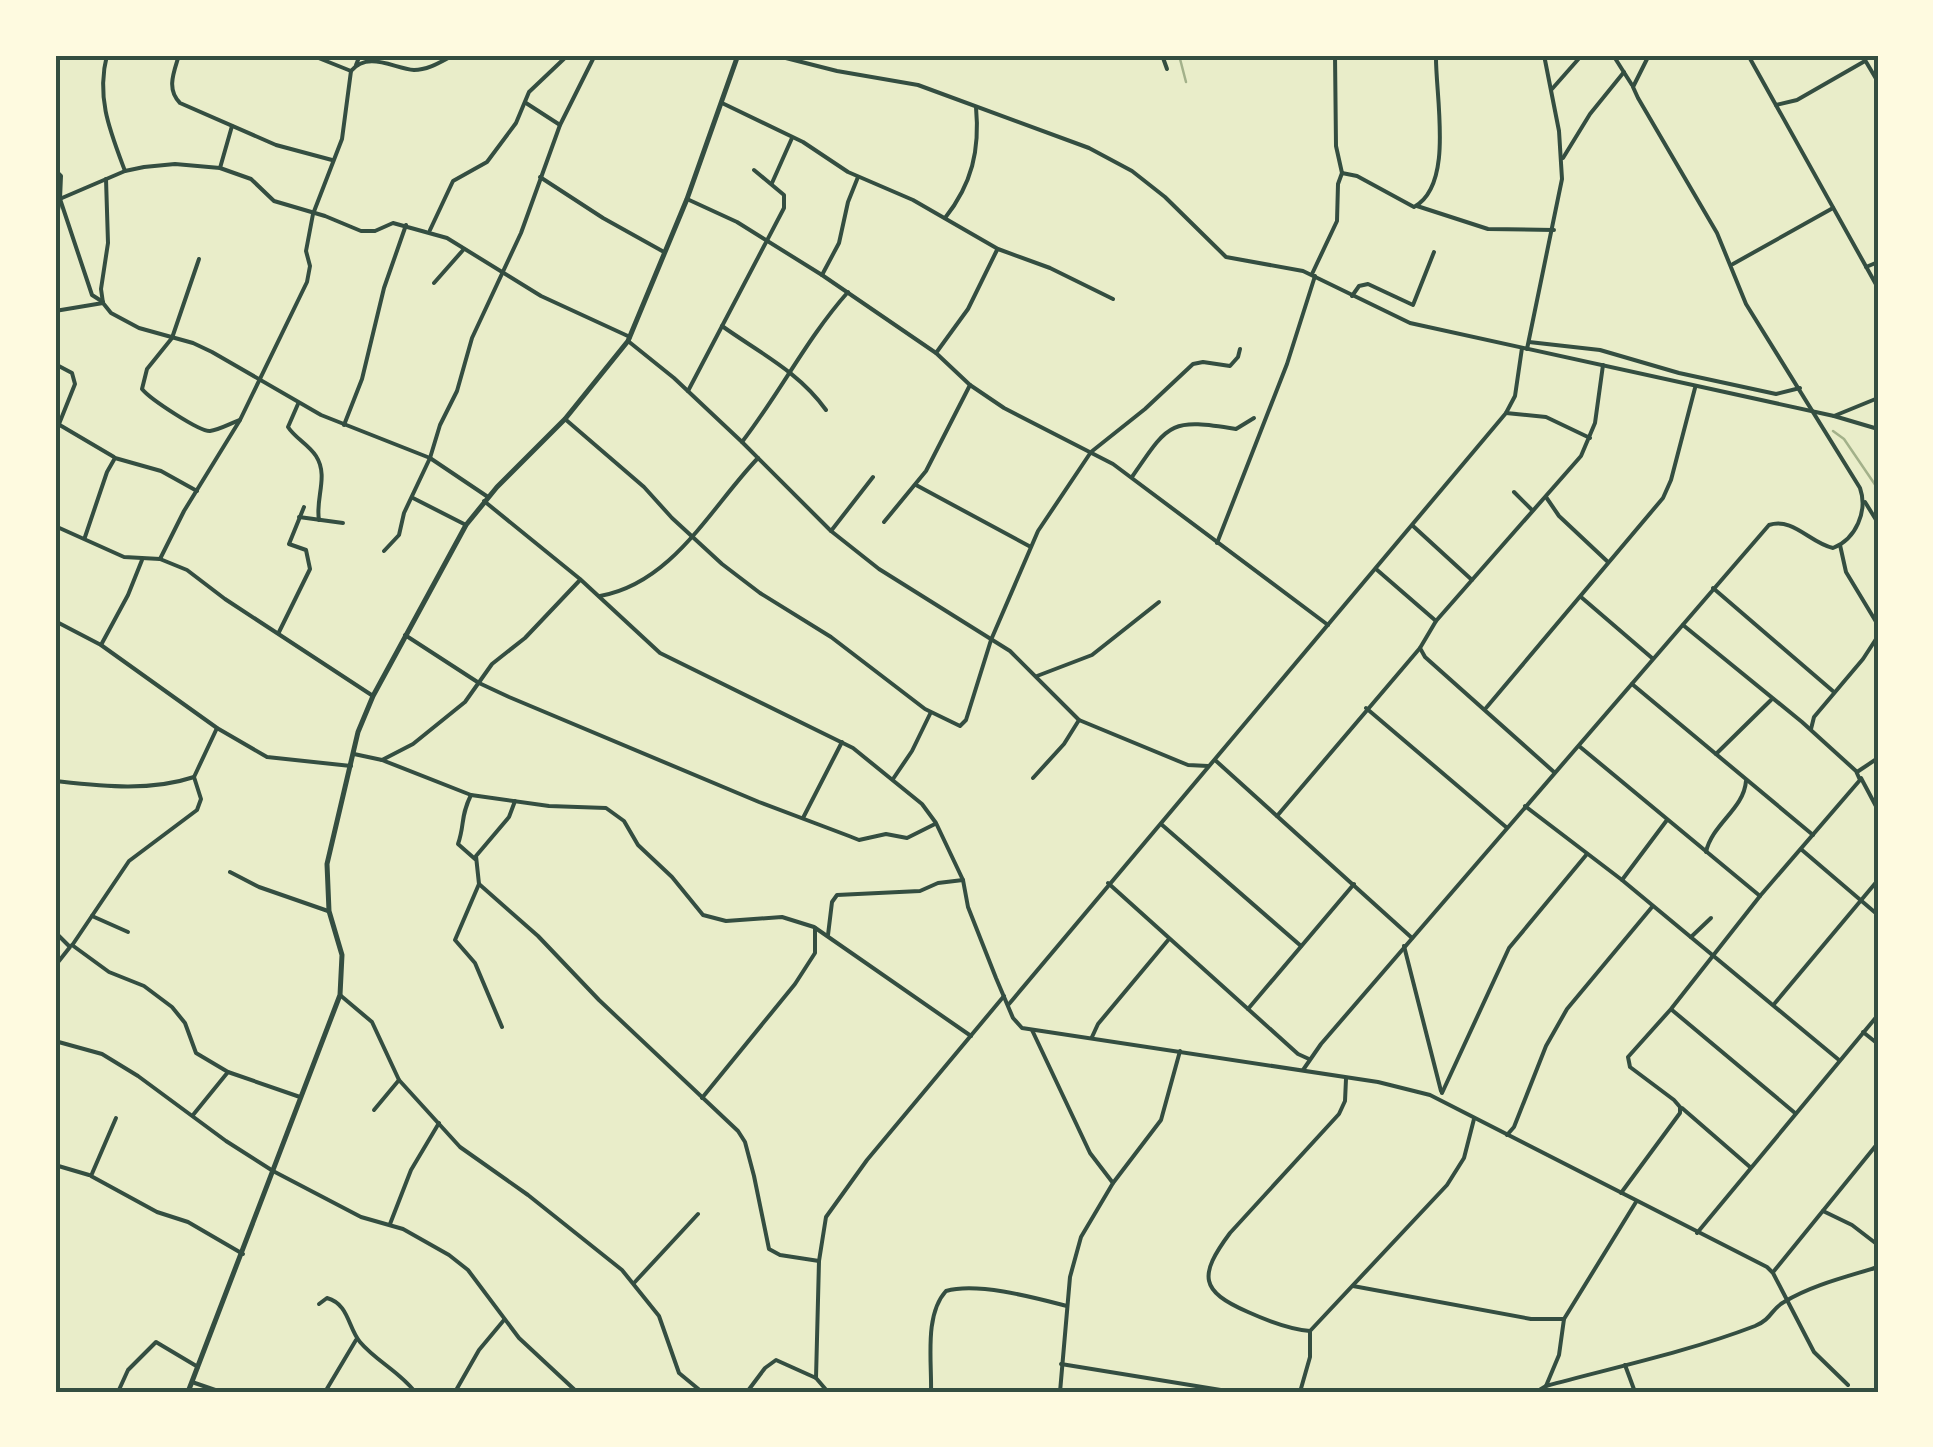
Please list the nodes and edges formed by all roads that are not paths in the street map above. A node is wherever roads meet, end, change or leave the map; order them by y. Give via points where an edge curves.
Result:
1 (107, 55) edge
2 (180, 55) edge
3 (312, 55) edge
4 (360, 55) edge
5 (454, 55) edge
6 (568, 55) edge
7 (595, 55) edge
8 (738, 55) edge
9 (774, 55) edge
10 (1162, 55) edge
11 (1335, 55) edge
12 (1436, 55) edge
13 (1544, 55) edge
14 (1582, 55) edge
15 (1613, 55) edge
16 (1649, 55) edge
17 (1748, 55) edge
18 (1864, 58) edge
19 (356, 65) junction
20 (1168, 68) dead end
21 (351, 72) junction
22 (1624, 72) junction
23 (1878, 82) edge
24 (1633, 86) junction
25 (1552, 90) junction
26 (524, 101) junction
27 (722, 104) junction
28 (1776, 105) junction
29 (976, 107) junction
30 (560, 125) junction
31 (232, 126) junction
32 (792, 138) junction
33 (1563, 158) junction
34 (334, 160) junction
35 (220, 168) junction
36 (55, 170) edge
37 (754, 170) dead end
38 (125, 171) junction
39 (1342, 173) junction
40 (540, 177) junction
41 (858, 177) junction
42 (106, 179) junction
43 (772, 183) junction
44 (57, 200) edge
45 (687, 200) junction
46 (1418, 206) junction
47 (1833, 208) junction
48 (313, 214) junction
49 (945, 218) junction
50 (406, 225) junction
51 (55, 228) edge
52 (1554, 230) junction
53 (430, 231) junction
54 (769, 241) junction
55 (464, 249) junction
56 (998, 249) junction
57 (664, 252) junction
58 (1434, 252) dead end
59 (198, 259) dead end
60 (1878, 262) edge
61 (1731, 265) junction
62 (1866, 267) junction
63 (503, 273) junction
64 (822, 275) junction
65 (1313, 275) junction
66 (434, 284) dead end
67 (1878, 288) edge
68 (848, 292) junction
69 (1352, 296) junction
70 (1114, 299) dead end
71 (103, 302) junction
72 (55, 312) edge
73 (722, 326) junction
74 (172, 338) junction
75 (629, 339) junction
76 (1529, 342) junction
77 (1524, 348) junction
78 (1240, 349) dead end
79 (936, 353) junction
80 (55, 364) edge
81 (1604, 365) junction
82 (790, 371) junction
83 (259, 379) junction
84 (970, 385) junction
85 (1696, 386) junction
86 (1800, 388) junction
87 (688, 391) junction
88 (1515, 396) junction
89 (1878, 398) edge
90 (298, 404) junction
91 (826, 410) dead end
92 (1506, 413) junction
93 (1520, 413) junction
94 (1814, 413) junction
95 (1834, 416) junction
96 (1254, 418) dead end
97 (566, 419) junction
98 (240, 420) junction
99 (58, 424) junction
100 (344, 425) junction
101 (1878, 429) edge
102 (55, 434) edge
103 (1590, 438) junction
104 (742, 442) junction
105 (1091, 452) junction
106 (115, 458) junction
107 (430, 458) junction
108 (758, 458) junction
109 (872, 477) dead end
110 (1132, 477) junction
111 (916, 485) junction
112 (197, 491) junction
113 (1514, 492) dead end
114 (1545, 495) junction
115 (412, 498) junction
116 (486, 499) junction
117 (1864, 500) junction
118 (304, 507) dead end
119 (1532, 510) junction
120 (299, 517) junction
121 (320, 520) junction
122 (884, 522) dead end
123 (343, 523) dead end
124 (1878, 523) edge
125 (466, 525) junction
126 (55, 526) edge
127 (1412, 526) junction
128 (831, 531) junction
129 (690, 536) junction
130 (85, 537) junction
131 (1217, 542) junction
132 (1029, 546) junction
133 (1840, 546) junction
134 (384, 551) dead end
135 (142, 560) junction
136 (160, 560) junction
137 (1608, 562) junction
138 (1376, 569) junction
139 (580, 579) junction
140 (1472, 580) junction
141 (1712, 588) junction
142 (600, 596) junction
143 (1580, 597) junction
144 (1158, 602) dead end
145 (55, 620) edge
146 (1436, 621) junction
147 (1681, 624) junction
148 (1328, 625) junction
149 (1878, 626) edge
150 (280, 632) junction
151 (404, 635) junction
152 (1878, 636) edge
153 (991, 640) junction
154 (101, 645) junction
155 (1420, 648) junction
156 (1652, 658) junction
157 (1036, 676) junction
158 (480, 683) junction
159 (1630, 683) junction
160 (1834, 692) junction
161 (373, 696) junction
162 (1771, 700) junction
163 (1366, 708) junction
164 (1486, 708) junction
165 (930, 712) junction
166 (1814, 717) junction
167 (1079, 720) junction
168 (1802, 722) junction
169 (217, 728) junction
170 (1811, 730) junction
171 (842, 742) junction
172 (1578, 746) junction
173 (354, 754) junction
174 (1716, 754) junction
175 (1878, 758) edge
176 (382, 760) junction
177 (1215, 760) junction
178 (351, 766) junction
179 (1210, 766) junction
180 (1554, 772) junction
181 (1858, 774) junction
182 (194, 777) junction
183 (1033, 778) dead end
184 (893, 779) junction
185 (55, 781) edge
186 (1746, 781) junction
187 (471, 795) junction
188 (515, 800) junction
189 (1525, 806) junction
190 (1878, 810) edge
191 (1277, 816) junction
192 (803, 818) junction
193 (1668, 820) junction
194 (936, 823) junction
195 (1160, 823) junction
196 (1506, 827) junction
197 (1812, 835) junction
198 (1802, 850) junction
199 (1706, 852) junction
200 (1587, 854) junction
201 (475, 859) junction
202 (230, 872) dead end
203 (963, 880) junction
204 (1622, 880) junction
205 (1878, 880) edge
206 (1108, 883) junction
207 (479, 884) junction
208 (1354, 884) junction
209 (1760, 896) junction
210 (1862, 900) junction
211 (1652, 907) junction
212 (330, 912) junction
213 (1878, 915) edge
214 (92, 916) junction
215 (1711, 918) dead end
216 (814, 926) junction
217 (55, 932) edge
218 (128, 932) dead end
219 (828, 935) junction
220 (1691, 937) junction
221 (1412, 938) junction
222 (1169, 939) junction
223 (71, 946) junction
224 (1301, 946) junction
225 (1404, 946) junction
226 (1713, 954) junction
227 (55, 966) edge
228 (340, 995) junction
229 (1004, 996) junction
230 (1774, 1004) junction
231 (1008, 1006) junction
232 (1248, 1009) junction
233 (1671, 1009) junction
234 (1878, 1015) edge
235 (502, 1027) dead end
236 (1032, 1030) junction
237 (1863, 1032) junction
238 (972, 1036) junction
239 (1091, 1038) junction
240 (55, 1040) edge
241 (1878, 1044) edge
242 (1180, 1051) junction
243 (1310, 1059) junction
244 (1839, 1060) junction
245 (1303, 1070) junction
246 (228, 1072) junction
247 (1346, 1077) junction
248 (399, 1080) junction
249 (1442, 1093) junction
250 (302, 1098) junction
251 (702, 1098) junction
252 (1440, 1100) junction
253 (1680, 1106) junction
254 (374, 1110) dead end
255 (1795, 1112) junction
256 (194, 1115) junction
257 (116, 1118) dead end
258 (1474, 1118) junction
259 (439, 1123) junction
260 (1506, 1136) junction
261 (1877, 1146) edge
262 (55, 1165) edge
263 (1750, 1167) junction
264 (273, 1171) junction
265 (90, 1176) junction
266 (1113, 1183) junction
267 (1621, 1193) junction
268 (1636, 1202) junction
269 (1823, 1212) junction
270 (698, 1214) dead end
271 (390, 1224) junction
272 (1698, 1232) junction
273 (1878, 1245) edge
274 (243, 1254) junction
275 (819, 1261) junction
276 (1878, 1267) edge
277 (1773, 1273) junction
278 (634, 1283) junction
279 (1353, 1286) junction
280 (1788, 1300) junction
281 (319, 1304) dead end
282 (1067, 1306) junction
283 (504, 1320) junction
284 (1564, 1320) junction
285 (1310, 1331) junction
286 (357, 1339) junction
287 (1061, 1364) junction
288 (1626, 1365) junction
289 (198, 1367) junction
290 (816, 1378) junction
291 (192, 1382) junction
292 (1848, 1385) dead end
293 (1546, 1386) junction
294 (118, 1392) edge
295 (188, 1392) edge
296 (222, 1392) edge
297 (325, 1392) edge
298 (415, 1392) edge
299 (455, 1392) edge
300 (578, 1392) edge
301 (702, 1392) edge
302 (746, 1392) edge
303 (828, 1392) edge
304 (932, 1392) edge
305 (1060, 1392) edge
306 (1233, 1392) edge
307 (1300, 1392) edge
308 (1536, 1392) edge
309 (1635, 1392) edge

1 - 38 street via 103,103
2 - 31 street via 173,96
3 - 21 street
4 - 19 street
5 - 19 street via 423,69
6 - 26 street
7 - 30 street
8 - 27 street
9 - 29 street via 899,80
10 - 20 street
11 - 39 street
12 - 46 street via 1440,149
13 - 25 street
14 - 25 street
15 - 22 street
16 - 24 street
17 - 28 street
18 - 23 street
18 - 28 street via 1797,100
19 - 21 street
21 - 34 street
22 - 24 street
22 - 33 street
24 - 61 street
25 - 33 street
26 - 30 street
26 - 53 street via 487,162 449,187
27 - 32 street
27 - 45 street
28 - 47 street
29 - 49 street via 971,175
29 - 65 street via 1120,163 1226,257
30 - 40 street
31 - 34 street
31 - 35 street
32 - 41 street
32 - 43 street
33 - 52 street
34 - 48 street
35 - 38 street via 175,164
35 - 48 street via 252,179 274,201
36 - 44 street
37 - 43 street
38 - 42 street
39 - 46 street
39 - 65 street via 1337,220
40 - 57 street
40 - 63 street
41 - 49 street
41 - 64 street
42 - 44 street
42 - 71 street
43 - 54 street via 785,199
44 - 51 street
44 - 71 street via 92,295
45 - 54 street
45 - 57 street
46 - 52 street via 1488,228
47 - 61 street
47 - 62 street
48 - 50 street via 367,232
48 - 83 street via 307,282
49 - 56 street
50 - 53 street
50 - 100 street
52 - 76 street
53 - 55 street
54 - 64 street
54 - 73 street
55 - 63 street
55 - 66 street
56 - 70 street
56 - 79 street
57 - 75 street
58 - 69 street via 1412,305 1368,284
59 - 74 street
60 - 62 street
61 - 86 street via 1746,304
62 - 67 street
63 - 75 street
63 - 107 street
64 - 68 street
65 - 69 street
65 - 131 street via 1287,364
68 - 79 street
68 - 82 street
69 - 77 street via 1410,323
71 - 72 street
71 - 74 street via 118,318
73 - 82 street
73 - 87 street
74 - 83 street
74 - 98 street via 147,369 146,394 206,431
75 - 87 street
75 - 97 street
76 - 77 street
76 - 86 street via 1600,350 1776,394
77 - 81 street
77 - 88 street
78 - 105 street via 1230,366 1193,364
79 - 84 street
80 - 99 street via 72,373 75,384
81 - 85 street
81 - 103 street
82 - 91 street
82 - 104 street
83 - 90 street
83 - 98 street
84 - 105 street via 1021,419
84 - 111 street
85 - 94 street
85 - 137 street via 1669,488
86 - 94 street
87 - 104 street
88 - 92 street
88 - 93 street
89 - 95 street
90 - 100 street
90 - 121 street via 288,430 320,464
92 - 93 street
92 - 127 street
93 - 103 street via 1556,420
94 - 95 street
94 - 117 street
95 - 101 street
96 - 110 street via 1236,429 1200,424 1166,430
97 - 116 street
97 - 129 street
98 - 112 street
99 - 102 street
99 - 106 street
100 - 107 street
103 - 114 street
104 - 108 street
105 - 110 street
105 - 132 street
106 - 112 street via 161,471
106 - 130 street
107 - 115 street
107 - 116 street
108 - 128 street
108 - 129 street
109 - 128 street
110 - 131 street
111 - 122 street
111 - 132 street
112 - 136 street
113 - 119 street
114 - 119 street
114 - 137 street
115 - 125 street
115 - 134 street via 399,535
116 - 125 street
116 - 139 street
117 - 124 street
117 - 133 street via 1859,522
118 - 120 street
119 - 140 street
120 - 121 street
120 - 150 street via 289,544 306,550 310,570
121 - 123 street
125 - 151 street
126 - 130 street
127 - 138 street
127 - 140 street
128 - 153 street
129 - 142 street via 656,571
129 - 165 street
130 - 135 street
131 - 148 street
132 - 153 street
133 - 141 street via 1773,522
133 - 149 street via 1846,572
135 - 136 street
135 - 154 street
136 - 150 street
137 - 143 street
138 - 146 street
138 - 148 street
139 - 142 street
139 - 158 street
140 - 146 street
141 - 147 street
141 - 160 street
142 - 171 street via 660,653
143 - 156 street
143 - 164 street
144 - 157 street via 1092,654
145 - 154 street
146 - 155 street
147 - 156 street
147 - 162 street
148 - 177 street
150 - 161 street
151 - 158 street
151 - 161 street
152 - 160 street
153 - 157 street
153 - 165 street via 963,724
154 - 169 street
155 - 163 street
155 - 164 street
156 - 159 street
157 - 167 street
158 - 176 street via 431,730
158 - 192 street
159 - 172 street
159 - 174 street
160 - 166 street
161 - 173 street
162 - 168 street
162 - 174 street
163 - 191 street
163 - 196 street
164 - 180 street
165 - 184 street
166 - 168 street
166 - 170 street
167 - 179 street via 1188,764
167 - 183 street
168 - 170 street
169 - 178 street via 266,756
169 - 182 street
170 - 181 street
171 - 184 street
171 - 192 street
172 - 180 street
172 - 193 street
173 - 176 street
173 - 178 street
174 - 186 street
175 - 181 street
176 - 187 street
177 - 179 street
177 - 191 street
178 - 212 street via 327,864
179 - 195 street
180 - 189 street
181 - 190 street
181 - 197 street via 1858,784
182 - 185 street via 140,787
182 - 214 street via 197,810 128,861
184 - 194 street
186 - 197 street
186 - 199 street
187 - 188 street
187 - 201 street via 458,844
188 - 201 street
188 - 216 street via 606,808 710,918 782,917
189 - 196 street
189 - 200 street
191 - 208 street
192 - 194 street via 859,840 912,836
193 - 199 street
193 - 204 street
194 - 203 street
195 - 206 street
195 - 224 street
196 - 221 street
197 - 198 street
198 - 209 street
198 - 210 street
199 - 209 street
200 - 204 street
200 - 249 street via 1510,948
201 - 207 street
202 - 212 street
203 - 219 street via 914,891 837,894
203 - 229 street
204 - 211 street
205 - 210 street
206 - 222 street
206 - 231 street
207 - 235 street via 454,940 475,963
207 - 251 street
208 - 221 street
208 - 224 street
209 - 226 street
210 - 213 street
210 - 230 street
211 - 220 street
211 - 260 street via 1567,1010
212 - 228 street via 342,955
214 - 218 street
214 - 223 street
215 - 220 street
216 - 219 street
216 - 251 street via 816,948 804,972
217 - 223 street
219 - 238 street
220 - 226 street
221 - 225 street
222 - 232 street
222 - 239 street
223 - 227 street
223 - 246 street via 172,1007 196,1054
224 - 232 street
225 - 243 street
225 - 249 street
226 - 230 street
226 - 233 street
228 - 248 street via 372,1022
228 - 250 street
229 - 231 street
229 - 238 street
230 - 244 street
231 - 236 street via 1017,1024
232 - 243 street
233 - 253 street via 1627,1061
233 - 255 street
234 - 237 street
236 - 239 street
236 - 266 street via 1090,1154
237 - 241 street
237 - 244 street
238 - 275 street via 840,1194 826,1217
239 - 242 street
240 - 256 street via 102,1054
242 - 245 street
242 - 266 street via 1162,1120
243 - 245 street
244 - 255 street
245 - 247 street
246 - 250 street
246 - 256 street
247 - 252 street
247 - 285 street via 1339,1114 1230,1233 1209,1276 1220,1300
248 - 254 street
248 - 259 street
249 - 252 street
250 - 264 street
251 - 275 street via 745,1142 766,1245 780,1255
252 - 258 street
253 - 263 street
253 - 267 street
255 - 263 street
256 - 264 street
257 - 265 street
258 - 260 street
258 - 279 street via 1456,1172
259 - 271 street via 410,1170
259 - 278 street via 470,1156 593,1244
260 - 267 street
261 - 269 street
262 - 265 street
263 - 272 street
264 - 271 street via 361,1217
264 - 274 street
265 - 274 street
266 - 282 street via 1081,1238
267 - 268 street
268 - 272 street
268 - 284 street
269 - 273 street
269 - 277 street
270 - 278 street
271 - 283 street via 463,1265
272 - 277 street
274 - 289 street
275 - 290 street
276 - 280 street
277 - 280 street
278 - 301 street via 666,1330 679,1374
279 - 284 street
279 - 285 street
280 - 288 street via 1752,1327
280 - 292 street via 1814,1352
281 - 286 street via 328,1298 338,1302
282 - 287 street
282 - 304 street via 1040,1296 946,1291 934,1316
283 - 299 street
283 - 300 street
284 - 293 street
285 - 307 street
286 - 297 street
286 - 298 street
287 - 305 street
287 - 306 street
288 - 293 street
288 - 309 street
289 - 291 street
289 - 294 street via 156,1342 128,1370
290 - 302 street via 773,1361
290 - 303 street
291 - 295 street
291 - 296 street
293 - 308 street

